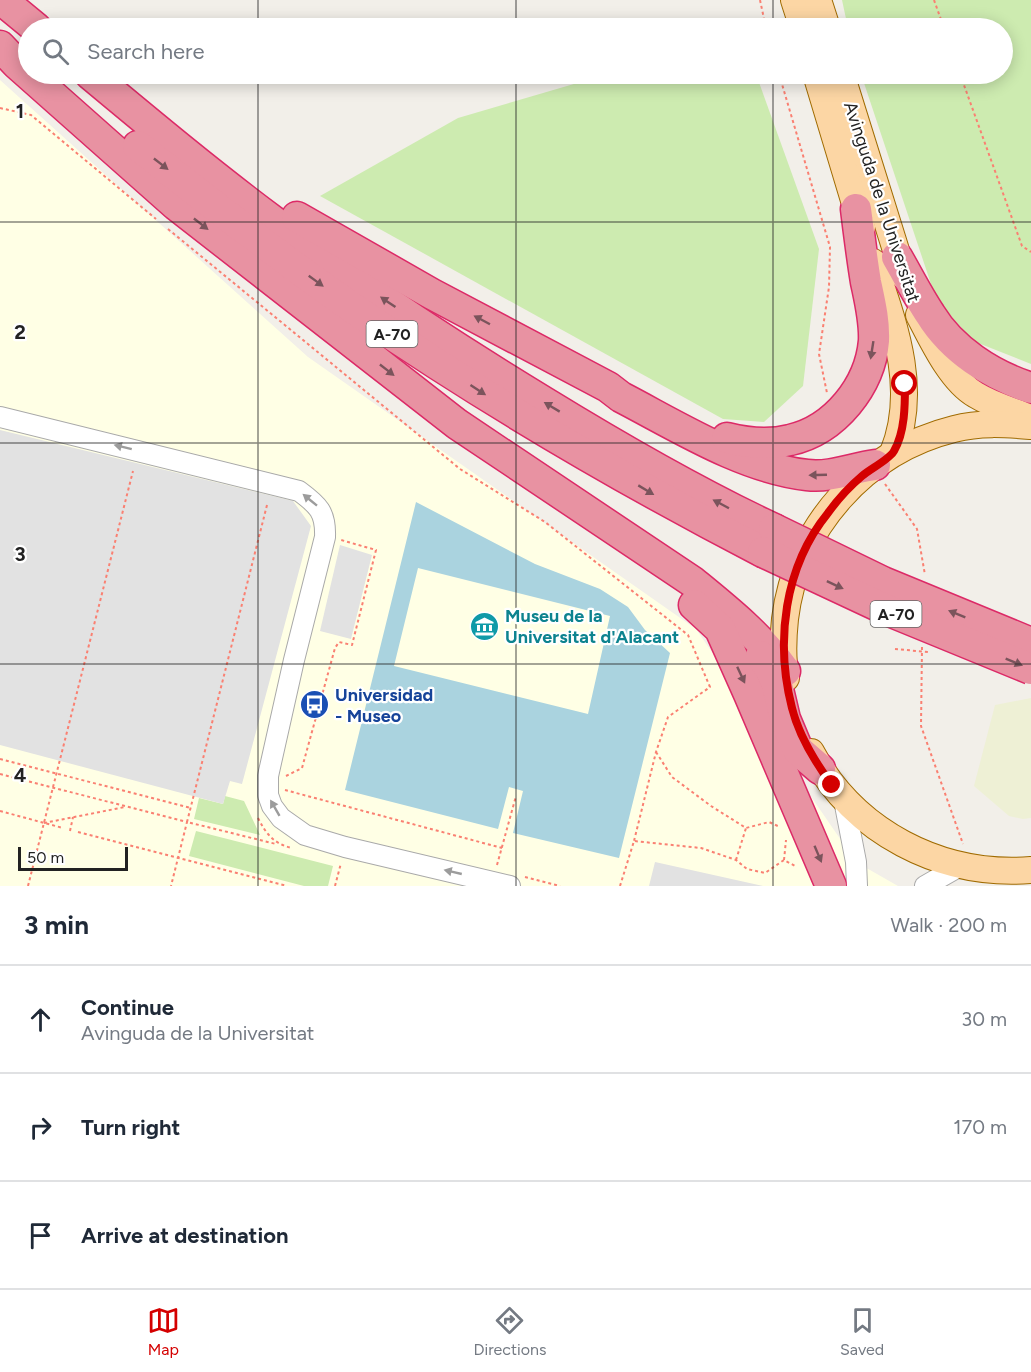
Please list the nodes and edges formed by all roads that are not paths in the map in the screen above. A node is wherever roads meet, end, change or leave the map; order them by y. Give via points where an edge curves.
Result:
1 (2, 0) edge
2 (794, 0) edge
3 (818, 0) edge
4 (24, 18) edge
5 (800, 18) edge
6 (824, 18) edge
7 (0, 32) edge
8 (0, 46) edge
9 (18, 47) edge
10 (18, 65) edge
11 (40, 84) edge
12 (62, 84) edge
13 (102, 84) edge
14 (819, 84) edge
15 (844, 84) edge
16 (178, 147) junction
17 (856, 209) junction
18 (897, 257) junction
19 (608, 387) junction
20 (1031, 387) edge
21 (0, 417) edge
22 (1031, 418) edge
23 (1031, 426) edge
24 (884, 467) junction
25 (588, 513) junction
26 (768, 541) junction
27 (1031, 644) edge
28 (1031, 669) edge
29 (784, 671) junction
30 (820, 768) junction
31 (844, 800) junction
32 (962, 855) junction
33 (1030, 871) edge
34 (514, 881) edge
35 (831, 886) edge
36 (857, 886) edge
37 (925, 886) edge

1 - 4 highway
2 - 5 main road
3 - 6 main road
7 - 9 highway
8 -> 10 highway
11 -> 25 highway via 176,205 457,424
12 -> 26 highway, A-70 via 247,231 416,350 658,497
13 - 16 highway, A-70
14 - 17 main road, Avinguda de la Universitat
15 - 18 main road, Avinguda de la Universitat
19 -> 16 highway via 432,294 303,221 231,173
26 -> 16 highway, A-70 via 720,503 626,452 486,367 347,274
17 -> 19 highway via 873,310 874,340 860,386 832,419 791,440 739,441 694,426
17 - 24 main road, Avinguda de la Universitat via 893,321 905,384 898,441
18 - 20 highway via 930,315 948,337 993,372
18 - 22 main road, Avinguda de la Universitat via 913,304 959,380 974,394
24 -> 19 highway via 808,476 777,469 721,450
34 -> 21 street via 304,835 272,806 268,777 325,537 326,524 316,504 299,491
23 - 24 main road via 994,423 954,429 916,442
24 - 29 main road via 844,493 801,558 787,606
25 - 29 highway via 693,582 725,608
25 - 30 highway via 690,589 753,646 769,666 798,750
25 -> 35 highway via 638,563 720,628
27 -> 26 highway, A-70, bridge via 883,582
26 -> 28 highway, A-70, bridge via 897,615
29 - 30 main road via 792,710
30 - 31 main road
31 - 32 main road via 888,836 916,851
31 - 36 street
32 - 33 main road via 978,869
32 - 37 street

